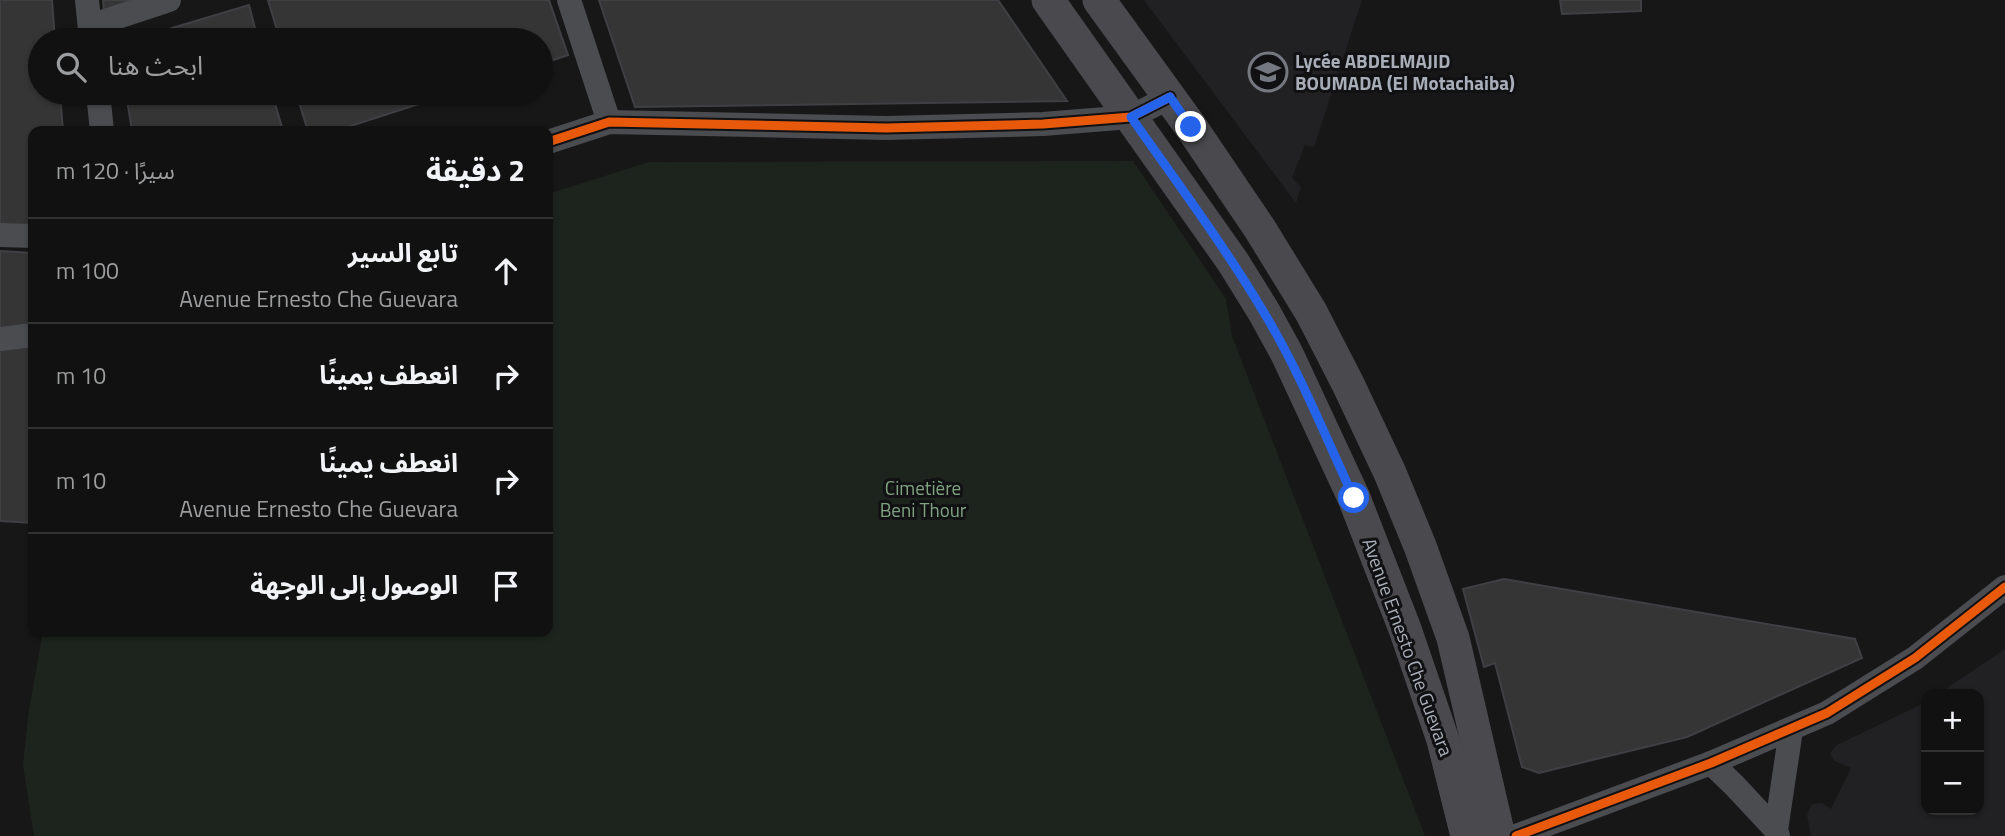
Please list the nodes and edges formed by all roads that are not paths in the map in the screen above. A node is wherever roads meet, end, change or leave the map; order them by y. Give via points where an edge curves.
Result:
1 (87, 0) edge
2 (169, 0) edge
3 (569, 0) edge
4 (1048, 0) edge
5 (1099, 0) edge
6 (90, 28) edge
7 (102, 28) edge
8 (1170, 97) junction
9 (100, 105) edge
10 (1131, 117) junction
11 (609, 122) junction
12 (102, 126) edge
13 (553, 140) edge
14 (0, 235) edge
15 (28, 236) edge
16 (28, 336) edge
17 (0, 339) edge
18 (2005, 587) edge
19 (1791, 730) junction
20 (1711, 763) junction
21 (1777, 833) edge
22 (1467, 836) edge
23 (1499, 836) edge
24 (1516, 836) edge

1 - 6 street
2 - 7 street
3 - 11 street
4 - 10 main road, Avenue Ernesto Che Guevara
5 - 8 main road, Avenue Ernesto Che Guevara
8 - 10 street
8 - 23 main road, Avenue Ernesto Che Guevara via 1311,312 1390,473 1453,638
9 - 12 street
10 - 11 street via 887,128
10 - 22 main road, Avenue Ernesto Che Guevara via 1233,262 1287,354 1354,498 1405,629 1443,740
11 - 13 street
14 - 15 street
16 - 17 street
18 - 19 street via 1915,659
19 - 20 street
19 - 21 street
20 - 21 street
20 - 24 street

